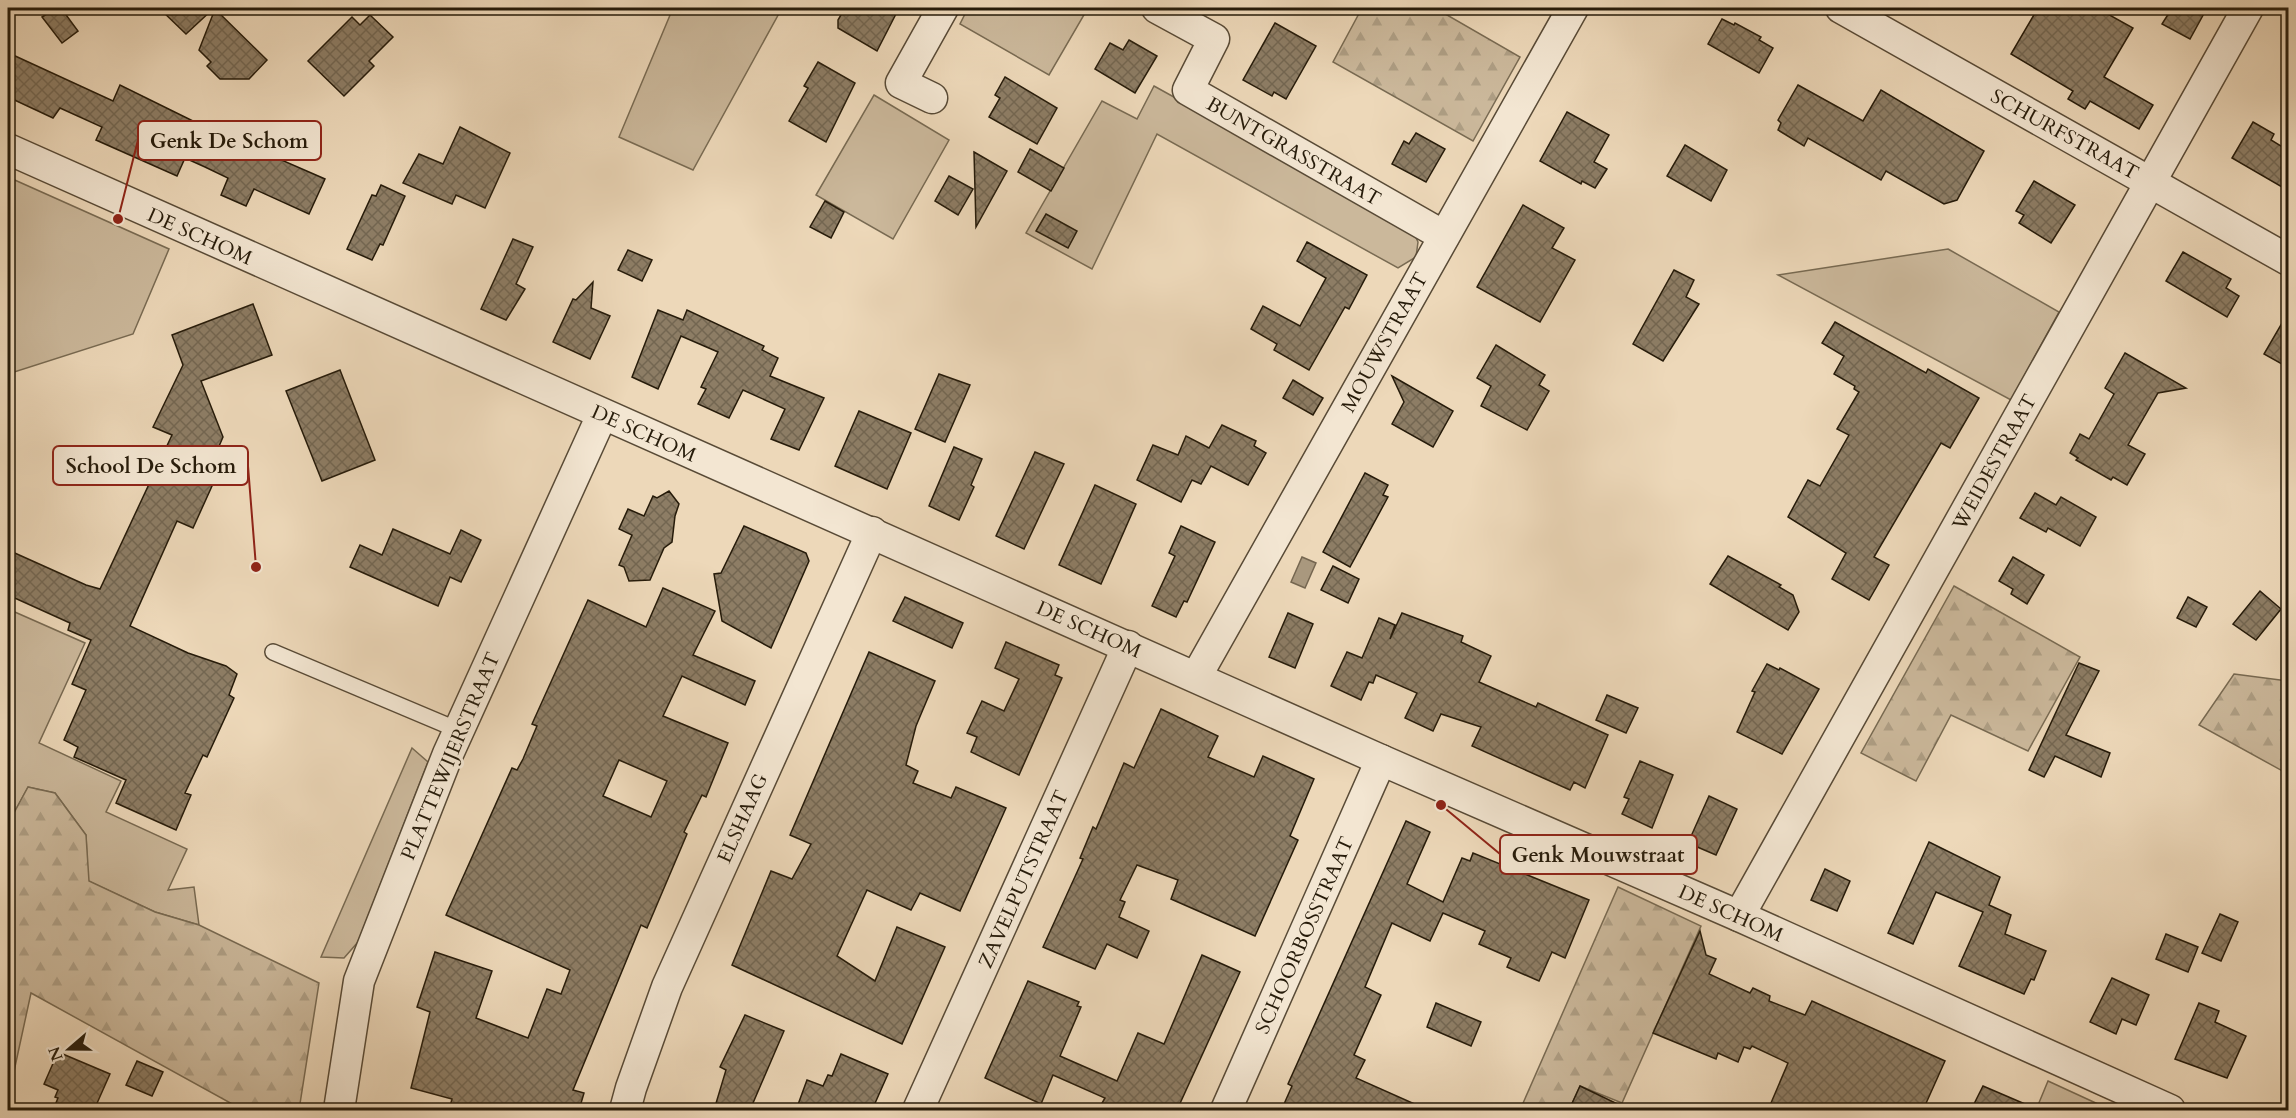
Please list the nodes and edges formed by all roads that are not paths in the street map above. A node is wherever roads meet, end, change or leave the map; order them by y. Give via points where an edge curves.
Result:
1 (943, 8) edge
2 (1157, 8) edge
3 (1572, 8) edge
4 (1841, 8) edge
5 (2248, 8) edge
6 (932, 98) dead end
7 (8, 149) edge
8 (2151, 182) junction
9 (1444, 236) junction
10 (2289, 260) edge
11 (602, 415) junction
12 (872, 532) junction
13 (1128, 646) junction
14 (273, 651) dead end
15 (1196, 677) junction
16 (458, 730) junction
17 (1381, 760) junction
18 (1739, 916) junction
19 (339, 1110) edge
20 (625, 1110) edge
21 (918, 1110) edge
22 (1226, 1110) edge
23 (2170, 1110) edge

1 - 6 street via 902,83
2 - 9 street, BUNTGRASSTRAAT via 1214,39 1188,90
3 - 9 street, MOUWSTRAAT
4 - 8 street, SCHURFSTRAAT
5 - 8 street, WEIDESTRAAT
7 - 11 street, DE SCHOM
8 - 10 street, SCHURFSTRAAT
8 - 18 street, WEIDESTRAAT
9 - 15 street, MOUWSTRAAT
11 - 12 street, DE SCHOM
11 - 16 street, PLATTEWIJERSTRAAT
12 - 13 street, DE SCHOM
12 - 20 street, ELSHAAG via 668,987
13 - 15 street, DE SCHOM
13 - 21 street, ZAVELPUTSTRAAT
14 - 16 lane
15 - 17 street, DE SCHOM
16 - 19 street, PLATTEWIJERSTRAAT via 359,981
17 - 18 street, DE SCHOM
17 - 22 street, SCHOORBOSSTRAAT
18 - 23 street, DE SCHOM

